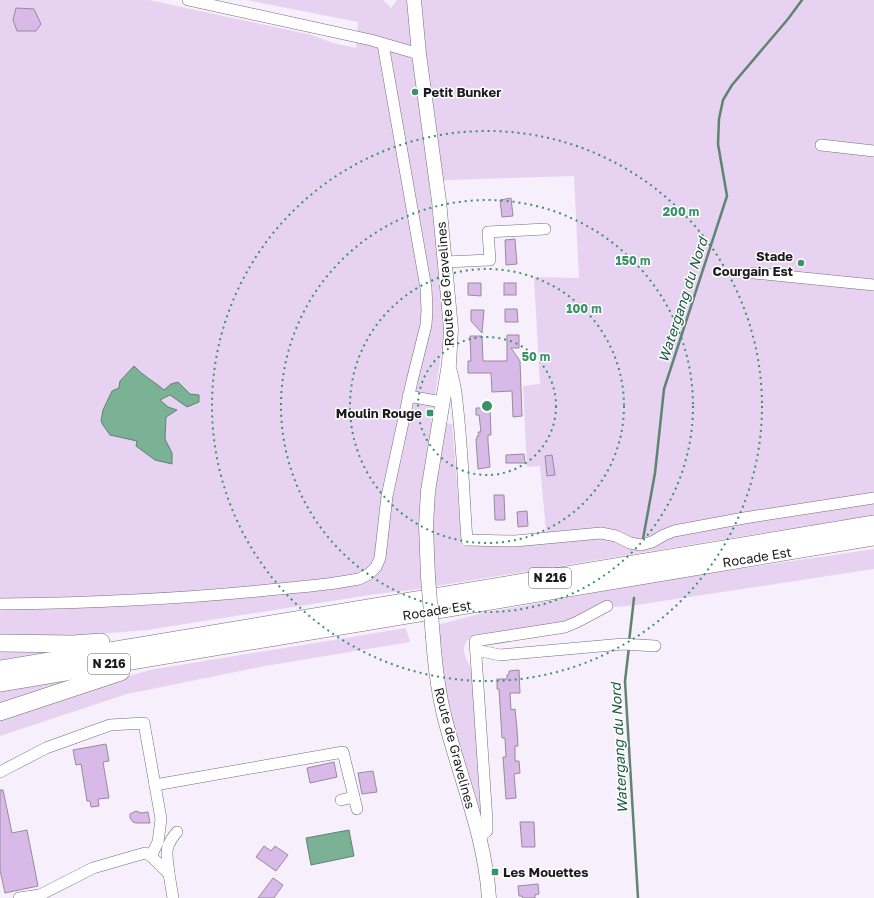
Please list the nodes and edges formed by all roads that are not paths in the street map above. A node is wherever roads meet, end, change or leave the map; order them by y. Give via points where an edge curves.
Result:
1 (188, 0) edge
2 (414, 0) edge
3 (384, 44) junction
4 (419, 54) junction
5 (821, 145) dead end
6 (874, 150) edge
7 (545, 229) dead end
8 (446, 262) junction
9 (754, 273) dead end
10 (874, 285) edge
11 (449, 364) junction
12 (408, 396) junction
13 (442, 402) junction
14 (874, 498) edge
15 (874, 524) edge
16 (874, 537) edge
17 (0, 604) edge
18 (607, 606) dead end
19 (0, 643) edge
20 (145, 644) junction
21 (219, 646) junction
22 (656, 646) dead end
23 (476, 650) junction
24 (0, 669) edge
25 (0, 682) edge
26 (0, 712) edge
27 (0, 772) edge
28 (155, 785) junction
29 (354, 797) junction
30 (341, 800) dead end
31 (357, 809) dead end
32 (177, 832) dead end
33 (479, 837) junction
34 (152, 856) junction
35 (169, 874) junction
36 (19, 898) edge
37 (173, 898) edge
38 (489, 898) edge

1 - 3 street
2 - 4 main road, Route de Gravelines
3 - 4 street
3 - 12 street via 427,295 426,325
4 - 8 main road, Route de Gravelines
5 - 6 street
7 - 8 street via 488,232 490,260
8 - 11 main road, Route de Gravelines via 451,329
9 - 10 street
11 - 13 main road, Route de Gravelines
11 - 14 street via 456,388 467,540 516,542 601,533 640,545 674,531
12 - 13 street
12 - 17 street via 387,496 380,558 369,574 338,583 182,598 62,604
13 - 33 main road, Route de Gravelines, bridge via 428,500 426,539 433,638 444,718
15 - 20 highway, Rocade Est / N 216
16 - 21 highway, Rocade Est / N 216
18 - 23 street via 565,627 475,641
19 - 20 highway via 73,644 121,641
20 - 24 highway, Rocade Est / N 216
21 - 25 highway, Rocade Est / N 216
21 - 26 highway via 111,674
22 - 23 street via 623,644 500,655
23 - 33 street via 487,821 487,831
27 - 28 street via 46,748 110,725 144,723
28 - 29 street via 344,752
28 - 34 street via 161,819 158,842
29 - 30 street
29 - 31 street
32 - 35 street via 166,847
33 - 38 main road, Route de Gravelines
34 - 35 street
34 - 36 street via 145,854 93,868 40,894
35 - 37 street

